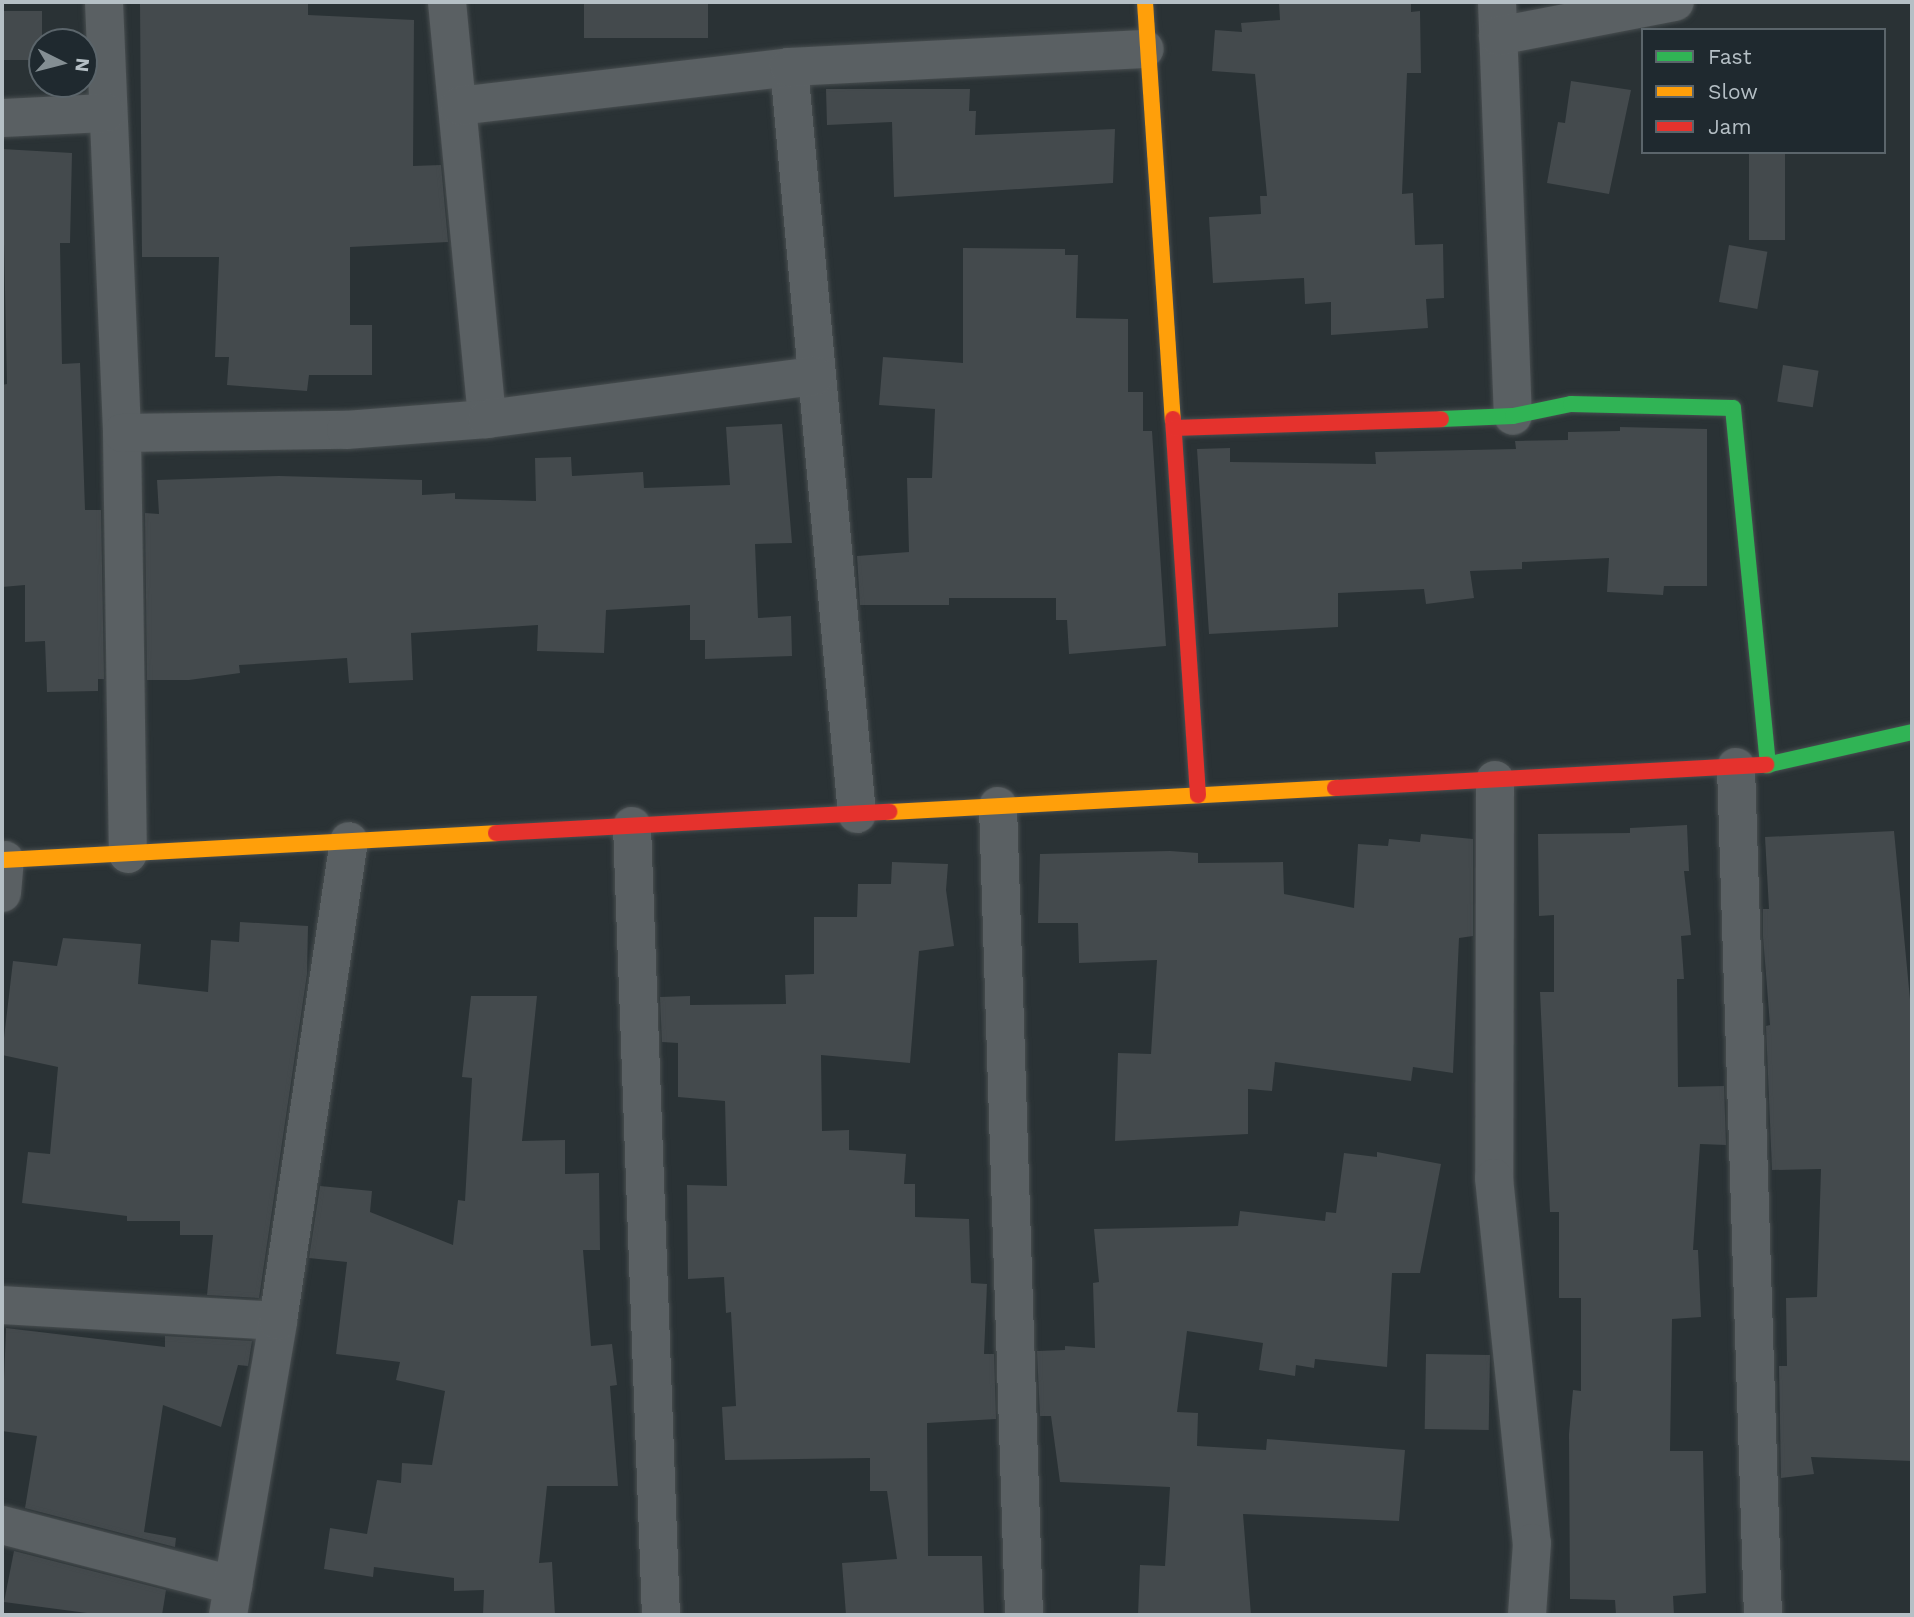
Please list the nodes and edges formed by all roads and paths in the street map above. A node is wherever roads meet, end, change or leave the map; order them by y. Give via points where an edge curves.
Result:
1 (104, 2) edge
2 (447, 2) edge
3 (1145, 2) edge
4 (1675, 2) edge
5 (1498, 19) edge
6 (1145, 48) junction
7 (789, 67) junction
8 (459, 106) junction
9 (106, 113) junction
10 (2, 118) edge
11 (815, 376) junction
12 (1513, 415) junction
13 (487, 419) junction
14 (1174, 428) junction
15 (122, 433) junction
16 (1912, 732) edge
17 (1752, 766) junction
18 (1495, 780) junction
19 (1198, 795) junction
20 (998, 806) junction
21 (858, 814) junction
22 (632, 826) junction
23 (349, 841) junction
24 (128, 854) junction
25 (3, 871) edge
26 (2, 1305) edge
27 (278, 1321) junction
28 (2, 1525) edge
29 (231, 1600) edge
30 (661, 1615) edge
31 (1024, 1615) edge
32 (1527, 1615) edge
33 (1763, 1615) edge

1 - 9 street
2 - 8 street
3 - 6 street
4 - 5 street
5 - 12 street
6 - 7 street
6 - 14 street
7 - 8 street
7 - 11 street
8 - 13 street
9 - 10 street
9 - 15 street
11 - 13 street
11 - 21 street
12 - 14 street
12 - 17 street via 1572,404 1733,408
13 - 15 street via 346,430
14 - 19 street
15 - 24 street
16 - 17 street
17 - 18 street
17 - 33 street
18 - 19 street
18 - 32 street via 1494,1178 1532,1544
19 - 20 street
20 - 21 street
20 - 31 street
21 - 22 street
22 - 23 street
22 - 30 street
23 - 24 street
23 - 27 street
24 - 25 street
26 - 27 street
27 - 29 street
28 - 29 street

